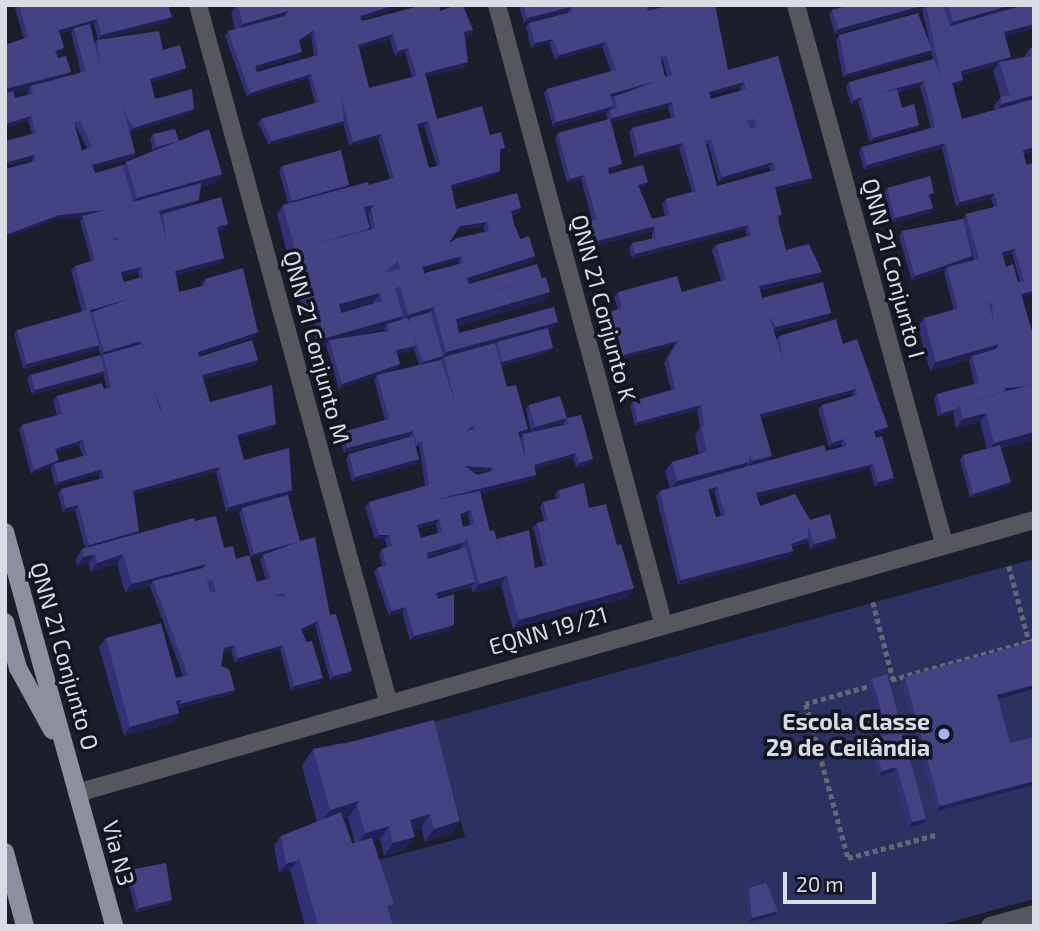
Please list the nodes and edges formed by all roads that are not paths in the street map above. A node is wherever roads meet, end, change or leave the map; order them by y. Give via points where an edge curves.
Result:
1 (198, 5) edge
2 (497, 5) edge
3 (796, 5) edge
4 (1034, 520) edge
5 (5, 532) edge
6 (944, 543) junction
7 (5, 622) edge
8 (663, 623) junction
9 (388, 701) junction
10 (69, 761) junction
11 (78, 793) junction
12 (5, 852) edge
13 (8, 873) edge
14 (1034, 914) edge
15 (26, 926) edge
16 (114, 926) edge
17 (990, 926) edge

1 - 9 street, QNN 21 Conjunto M
2 - 8 street, QNN 21 Conjunto K
3 - 6 street, QNN 21 Conjunto I
4 - 6 street, EQNN 19/21
5 - 10 main road, QNN 21 Conjunto O
6 - 8 street, EQNN 19/21
7 - 10 main road via 18,668
8 - 9 street, EQNN 19/21
9 - 11 street, EQNN 19/21
10 - 11 main road, QNN 21 Conjunto O
11 - 16 main road, Via N3
12 - 13 main road
13 - 15 main road
14 - 17 street

